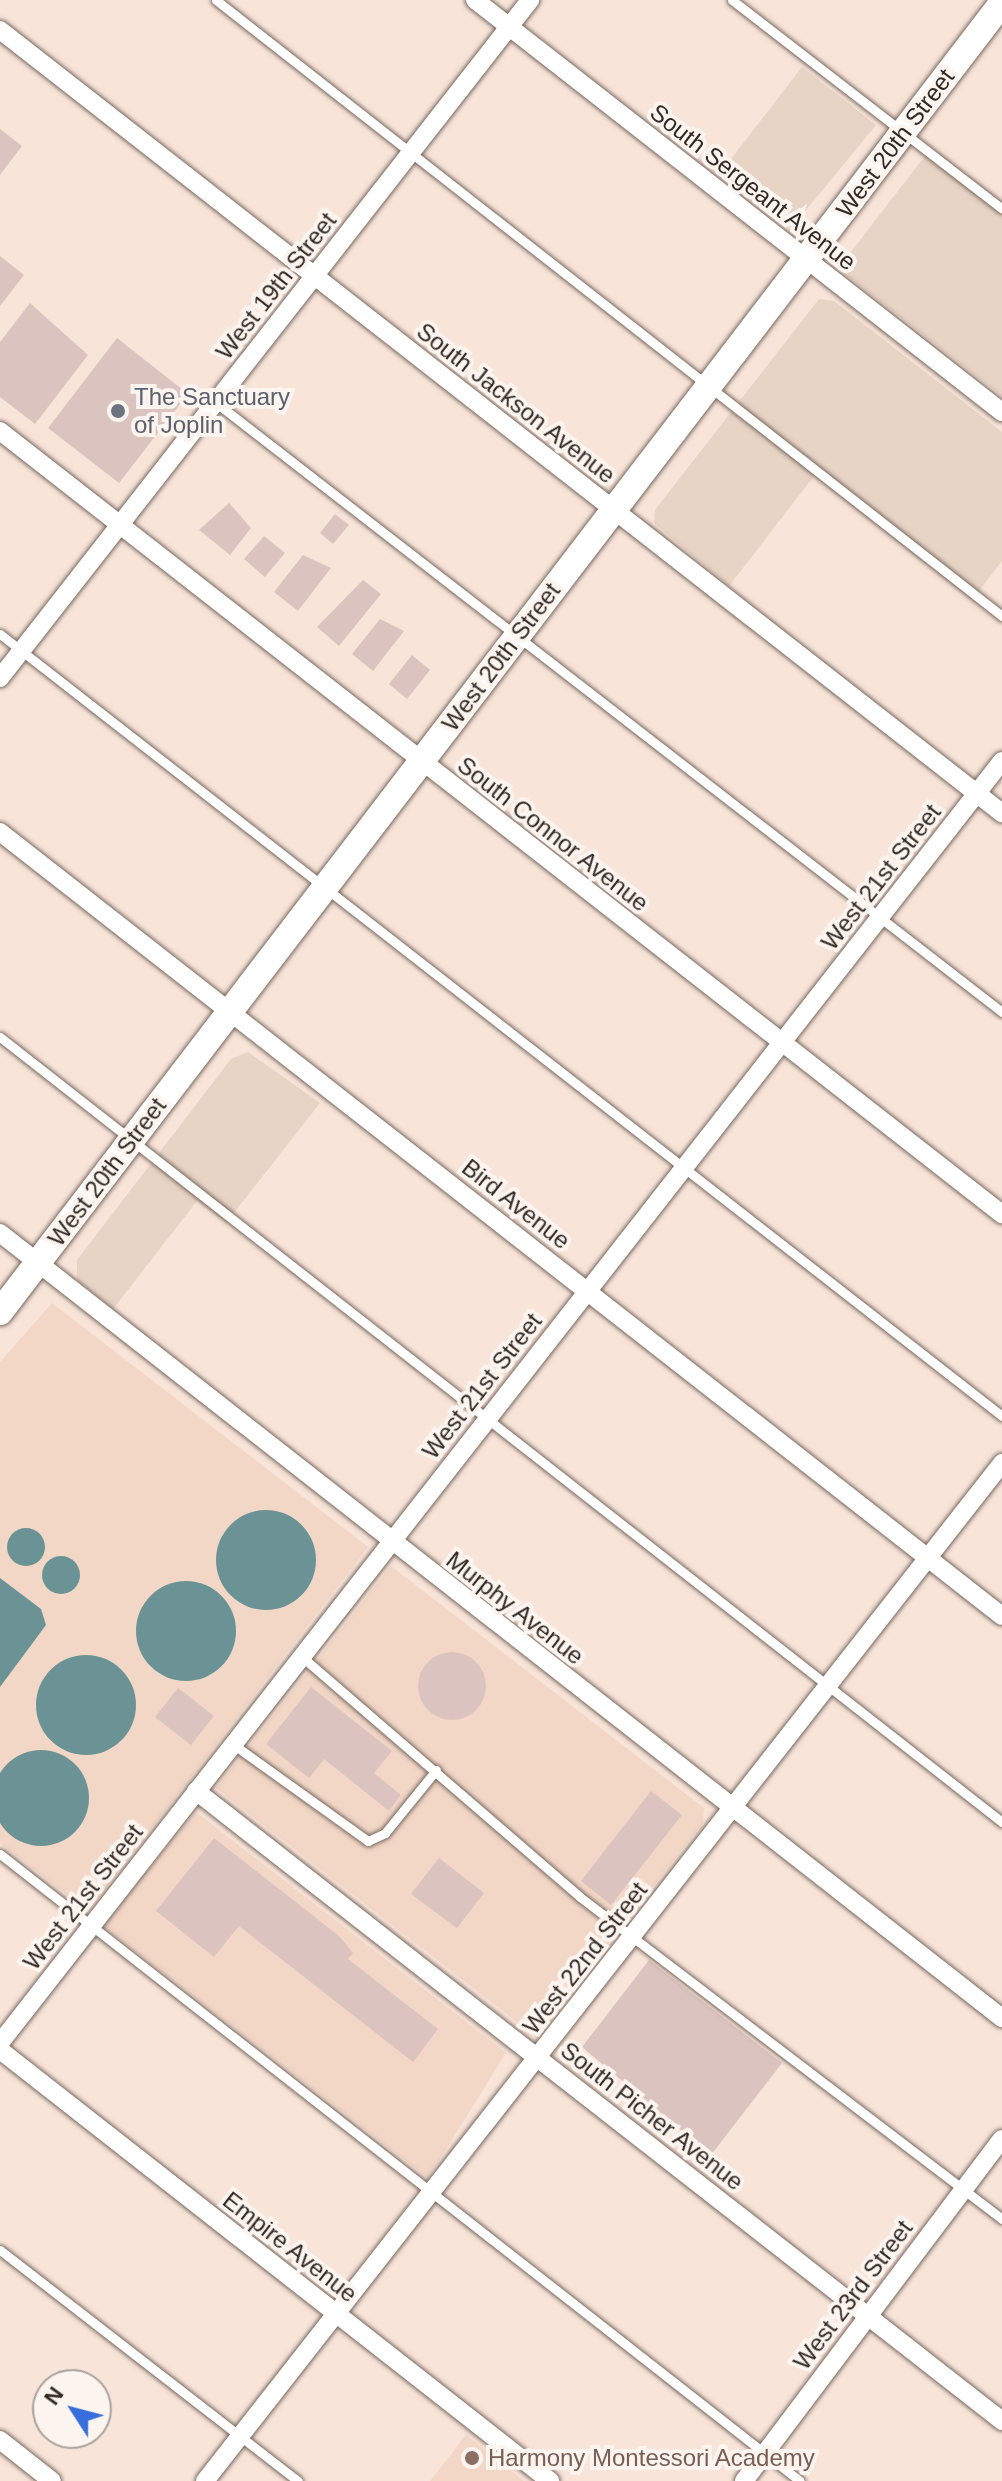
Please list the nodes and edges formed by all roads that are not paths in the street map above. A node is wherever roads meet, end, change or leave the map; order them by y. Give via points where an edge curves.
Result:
1 (216, 0) edge
2 (475, 0) edge
3 (530, 0) edge
4 (732, 0) edge
5 (998, 5) edge
6 (509, 27) junction
7 (0, 30) edge
8 (903, 132) junction
9 (411, 153) junction
10 (1002, 209) edge
11 (806, 259) junction
12 (314, 276) junction
13 (709, 385) junction
14 (215, 402) junction
15 (1002, 412) edge
16 (0, 431) edge
17 (613, 510) junction
18 (119, 525) junction
19 (1002, 616) edge
20 (0, 634) edge
21 (518, 635) junction
22 (21, 650) junction
23 (0, 678) edge
24 (422, 761) junction
25 (1002, 761) edge
26 (977, 793) junction
27 (1002, 813) edge
28 (0, 832) edge
29 (325, 887) junction
30 (881, 916) junction
31 (230, 1011) junction
32 (1002, 1012) edge
33 (0, 1037) edge
34 (782, 1043) junction
35 (133, 1138) junction
36 (684, 1168) junction
37 (1002, 1214) edge
38 (0, 1233) edge
39 (38, 1263) junction
40 (588, 1291) junction
41 (0, 1312) edge
42 (1002, 1416) edge
43 (488, 1418) junction
44 (1002, 1463) edge
45 (390, 1541) junction
46 (928, 1557) junction
47 (1002, 1616) edge
48 (301, 1656) junction
49 (829, 1685) junction
50 (234, 1745) junction
51 (436, 1770) junction
52 (196, 1791) junction
53 (733, 1808) junction
54 (1002, 1822) edge
55 (0, 1854) edge
56 (91, 1926) junction
57 (631, 1938) junction
58 (1002, 2018) edge
59 (0, 2043) edge
60 (0, 2050) edge
61 (538, 2057) junction
62 (1002, 2139) edge
63 (963, 2189) junction
64 (433, 2191) junction
65 (1002, 2219) edge
66 (0, 2250) edge
67 (337, 2314) junction
68 (868, 2317) junction
69 (1002, 2421) edge
70 (239, 2436) junction
71 (0, 2440) edge
72 (764, 2452) junction
73 (52, 2481) edge
74 (205, 2481) edge
75 (298, 2481) edge
76 (550, 2481) edge
77 (744, 2481) edge
78 (800, 2481) edge

1 - 9 lane
2 - 6 street, South Sergeant Avenue
3 - 6 street, West 19th Street
4 - 8 lane
5 - 8 main road, West 20th Street
6 - 9 street, West 19th Street
6 - 11 street, South Sergeant Avenue
7 - 12 street, South Jackson Avenue
8 - 10 lane
8 - 11 main road, West 20th Street
9 - 12 street, West 19th Street
9 - 13 lane
11 - 13 main road, West 20th Street
11 - 15 street, South Sergeant Avenue
12 - 14 street, West 19th Street
12 - 17 street, South Jackson Avenue
13 - 17 main road, West 20th Street
13 - 19 lane
14 - 18 street, West 19th Street
14 - 21 lane
16 - 18 street, South Connor Avenue
17 - 21 main road, West 20th Street
17 - 26 street, South Jackson Avenue
18 - 22 street, West 19th Street
18 - 24 street, South Connor Avenue
20 - 22 lane
21 - 24 main road, West 20th Street
21 - 30 lane
22 - 23 street, West 19th Street
22 - 29 lane
24 - 29 main road, West 20th Street
24 - 34 street, South Connor Avenue
25 - 26 street, West 21st Street
26 - 27 street, South Jackson Avenue
26 - 30 street, West 21st Street
28 - 31 street, Bird Avenue
29 - 31 main road, West 20th Street
29 - 36 lane
30 - 32 lane
30 - 34 street, West 21st Street
31 - 35 main road, West 20th Street
31 - 40 street, Bird Avenue
33 - 35 lane
34 - 36 street, West 21st Street
34 - 37 street, South Connor Avenue
35 - 39 main road, West 20th Street
35 - 43 lane
36 - 40 street, West 21st Street
36 - 42 lane
38 - 39 street, Murphy Avenue
39 - 41 main road, West 20th Street
39 - 45 street, Murphy Avenue
40 - 43 street, West 21st Street
40 - 46 street, Bird Avenue
43 - 45 street, West 21st Street
43 - 49 lane
44 - 46 street, West 22nd Street
45 - 48 street, West 21st Street
45 - 53 street, Murphy Avenue
46 - 47 street, Bird Avenue
46 - 49 street, West 22nd Street
48 - 50 street, West 21st Street
48 - 51 lane
49 - 53 street, West 22nd Street
49 - 54 lane
50 - 51 lane via 368,1841 385,1833
50 - 52 street, West 21st Street
51 - 57 lane
52 - 56 street, West 21st Street
52 - 61 street, South Picher Avenue
53 - 57 street, West 22nd Street
53 - 58 street, Murphy Avenue
55 - 56 lane
56 - 59 street, West 21st Street
56 - 64 lane
57 - 61 street, West 22nd Street
57 - 63 lane
60 - 67 street, Empire Avenue
61 - 64 street, West 22nd Street
61 - 68 street, South Picher Avenue
62 - 63 street, West 23rd Street
63 - 65 lane
63 - 68 street, West 23rd Street
64 - 67 street, West 22nd Street
64 - 72 lane
66 - 70 lane
67 - 70 street, West 22nd Street
67 - 76 street, Empire Avenue
68 - 69 street, South Picher Avenue
68 - 72 street, West 23rd Street
70 - 74 street, West 22nd Street
70 - 75 lane
71 - 73 street
72 - 77 street, West 23rd Street
72 - 78 lane

